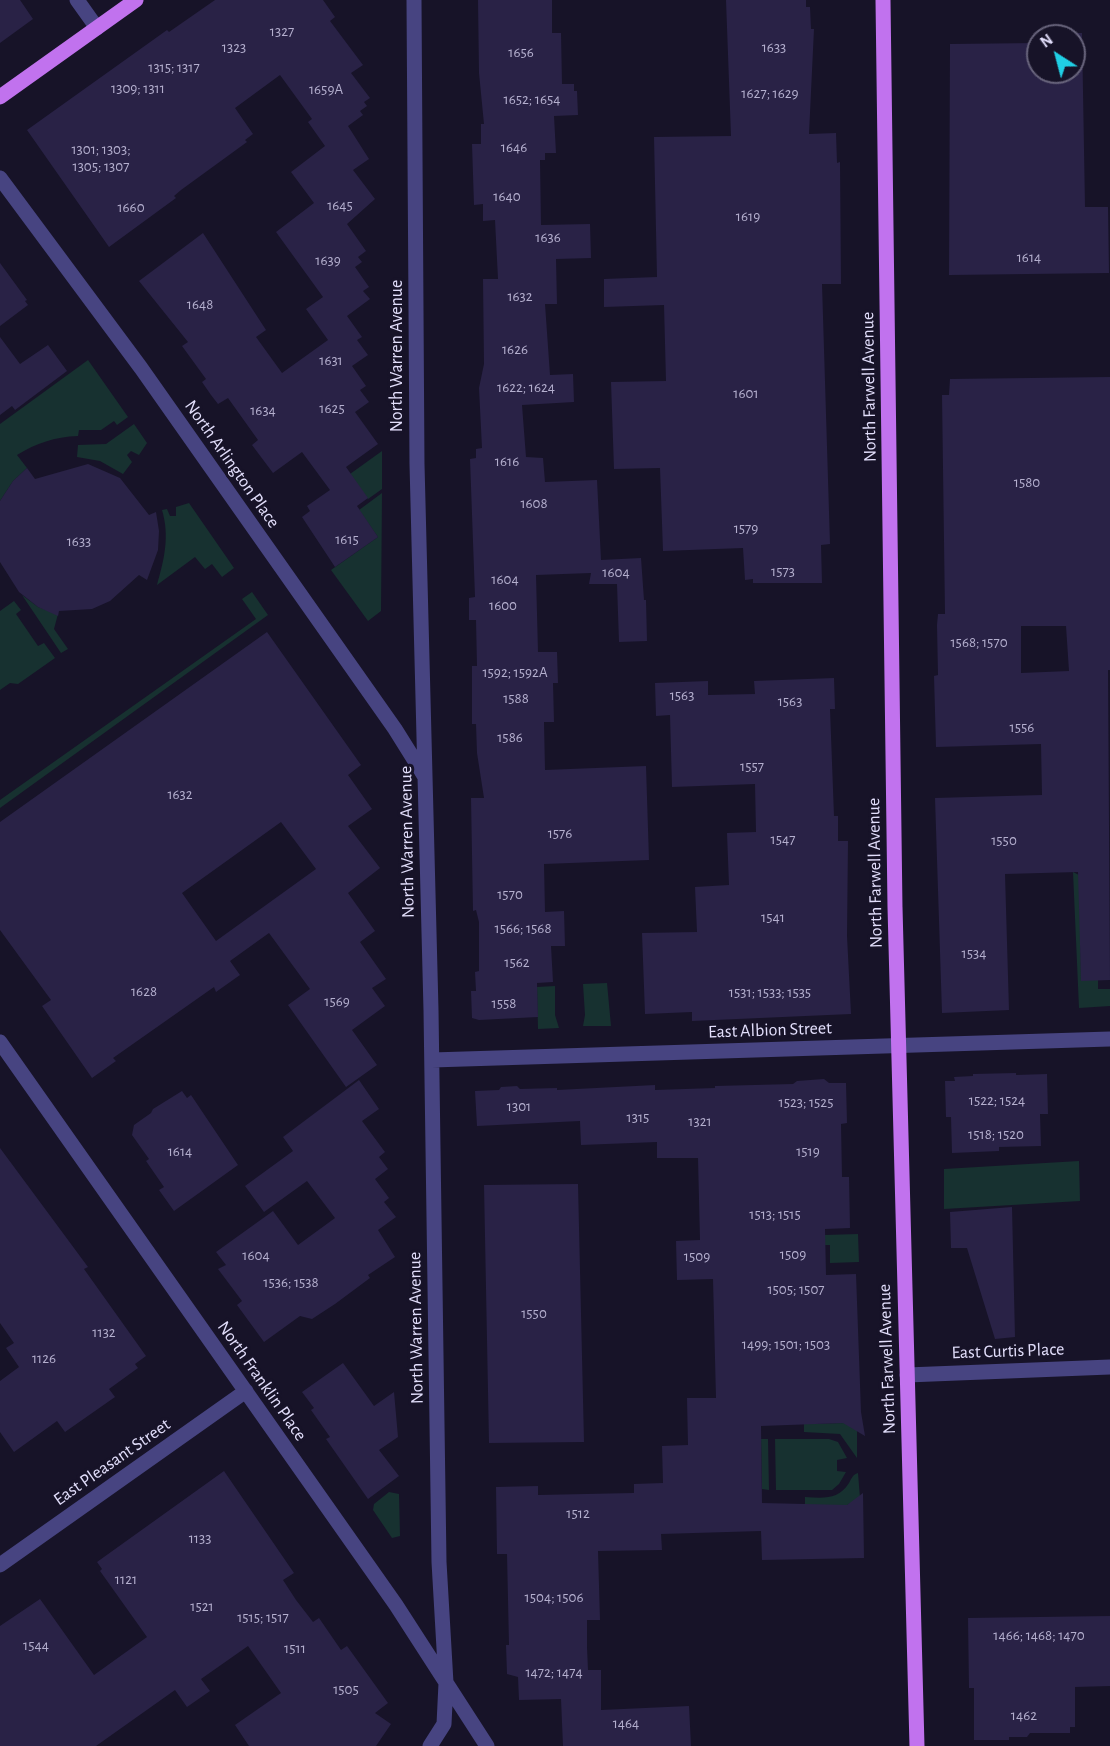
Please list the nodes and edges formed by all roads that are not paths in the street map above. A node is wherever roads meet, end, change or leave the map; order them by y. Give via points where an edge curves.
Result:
1 (77, 0) edge
2 (136, 0) edge
3 (414, 0) edge
4 (884, 0) edge
5 (97, 28) junction
6 (0, 97) edge
7 (0, 177) edge
8 (426, 777) junction
9 (1110, 1038) edge
10 (0, 1042) edge
11 (898, 1045) junction
12 (432, 1060) junction
13 (1110, 1367) edge
14 (907, 1374) junction
15 (246, 1392) junction
16 (0, 1565) edge
17 (446, 1683) junction
18 (430, 1746) edge
19 (487, 1746) edge
20 (917, 1746) edge

1 - 5 street
2 - 5 main road
3 - 8 street, North Warren Avenue via 417,464
4 - 11 main road, North Farwell Avenue
5 - 6 main road
7 - 8 street, North Arlington Place via 141,368
8 - 12 street, North Warren Avenue
9 - 11 street, East Albion Street
10 - 15 street, North Franklin Place
11 - 12 street, East Albion Street
11 - 14 main road, North Farwell Avenue
12 - 17 street, North Warren Avenue via 438,1562
13 - 14 street, East Curtis Place
14 - 20 main road, North Farwell Avenue
15 - 16 street, East Pleasant Street
15 - 17 street, North Franklin Place
17 - 18 street, North Warren Avenue via 444,1724
17 - 19 street, North Franklin Place

